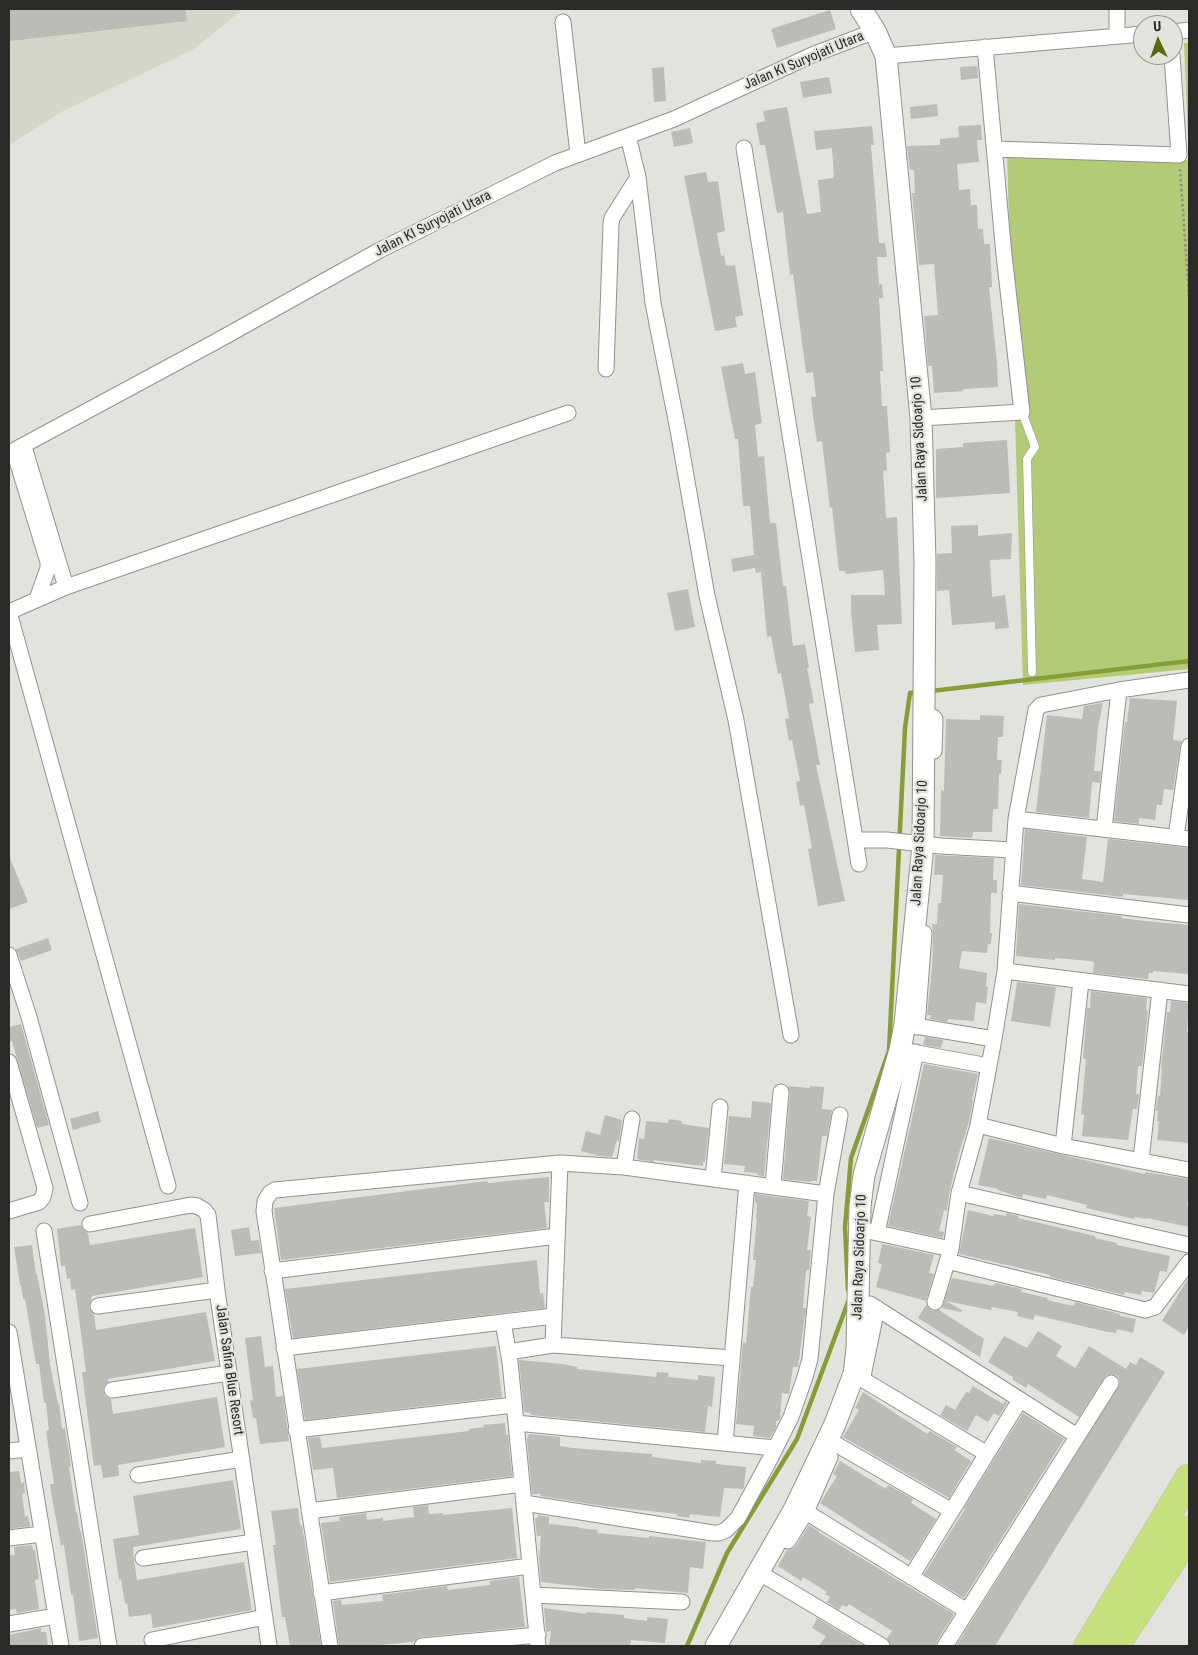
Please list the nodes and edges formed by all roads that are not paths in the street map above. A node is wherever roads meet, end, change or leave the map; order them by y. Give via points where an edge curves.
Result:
1 (861, 9) edge
2 (1117, 9) edge
3 (563, 22) dead end
4 (875, 31) junction
5 (1133, 35) edge
6 (1117, 36) junction
7 (985, 47) junction
8 (886, 56) junction
9 (1173, 65) edge
10 (628, 136) junction
11 (744, 148) dead end
12 (995, 149) junction
13 (578, 154) junction
14 (638, 177) junction
15 (606, 369) dead end
16 (1022, 412) junction
17 (568, 413) dead end
18 (921, 418) junction
19 (16, 450) edge
20 (66, 587) junction
21 (36, 599) junction
22 (9, 612) edge
23 (1032, 672) dead end
24 (1189, 680) edge
25 (1119, 690) junction
26 (1189, 746) edge
27 (1016, 819) junction
28 (1104, 829) junction
29 (1183, 838) edge
30 (855, 840) junction
31 (922, 844) junction
32 (1012, 850) junction
33 (859, 864) dead end
34 (1010, 893) junction
35 (1189, 915) edge
36 (9, 955) edge
37 (1005, 971) junction
38 (1082, 980) junction
39 (1160, 990) junction
40 (1189, 994) edge
41 (911, 1026) junction
42 (791, 1036) dead end
43 (994, 1040) junction
44 (908, 1051) junction
45 (9, 1062) edge
46 (989, 1066) junction
47 (781, 1092) dead end
48 (720, 1107) dead end
49 (840, 1115) dead end
50 (632, 1119) dead end
51 (978, 1125) junction
52 (1063, 1146) junction
53 (1141, 1160) junction
54 (560, 1163) junction
55 (624, 1168) junction
56 (1189, 1170) edge
57 (713, 1179) junction
58 (747, 1183) junction
59 (168, 1186) dead end
60 (773, 1186) junction
61 (959, 1192) junction
62 (826, 1194) junction
63 (80, 1203) dead end
64 (9, 1211) edge
65 (90, 1224) dead end
66 (44, 1230) dead end
67 (868, 1231) junction
68 (557, 1236) junction
69 (1189, 1245) edge
70 (949, 1255) junction
71 (1189, 1262) edge
72 (272, 1271) junction
73 (217, 1290) junction
74 (858, 1296) junction
75 (935, 1302) dead end
76 (98, 1306) dead end
77 (877, 1308) junction
78 (554, 1316) junction
79 (503, 1322) junction
80 (9, 1332) edge
81 (553, 1345) junction
82 (284, 1348) junction
83 (508, 1352) junction
84 (732, 1358) junction
85 (229, 1373) junction
86 (862, 1379) junction
87 (1110, 1383) dead end
88 (112, 1390) dead end
89 (1020, 1400) junction
90 (514, 1405) junction
91 (516, 1423) junction
92 (296, 1430) junction
93 (1077, 1436) junction
94 (832, 1442) junction
95 (725, 1443) junction
96 (775, 1448) junction
97 (28, 1449) junction
98 (9, 1451) edge
99 (987, 1454) junction
100 (242, 1459) junction
101 (138, 1475) dead end
102 (1189, 1478) edge
103 (522, 1484) junction
104 (524, 1504) junction
105 (309, 1511) junction
106 (952, 1511) junction
107 (806, 1512) junction
108 (1189, 1530) edge
109 (42, 1534) junction
110 (9, 1538) edge
111 (254, 1542) junction
112 (143, 1558) dead end
113 (530, 1566) junction
114 (762, 1575) junction
115 (911, 1577) junction
116 (321, 1592) junction
117 (533, 1595) junction
118 (682, 1602) dead end
119 (967, 1611) junction
120 (56, 1616) junction
121 (265, 1617) junction
122 (9, 1624) edge
123 (152, 1640) dead end
124 (538, 1641) edge
125 (61, 1646) edge
126 (109, 1646) edge
127 (269, 1646) edge
128 (330, 1646) edge
129 (422, 1646) edge
130 (716, 1646) edge
131 (882, 1646) edge
132 (945, 1646) edge
133 (1088, 1646) edge
134 (1115, 1646) edge

1 - 4 street, Jalan Raya Sidoarjo 10
2 - 6 street
3 - 13 street
4 - 8 street, Jalan Raya Sidoarjo 10
4 - 10 street, Jalan KI Suryojati Utara via 812,55 674,119
5 - 6 street
6 - 7 street
7 - 8 street
7 - 12 street
8 - 18 street, Jalan Raya Sidoarjo 10
9 - 12 street via 1179,155
10 - 13 street, Jalan KI Suryojati Utara
10 - 14 street
11 - 30 street
12 - 16 street
13 - 19 street, Jalan KI Suryojati Utara via 380,250
14 - 15 street via 612,218
14 - 42 street via 652,304 707,596 736,720
16 - 18 street
16 - 23 lane via 1035,447 1027,459
17 - 20 street
18 - 31 street, Jalan Raya Sidoarjo 10 via 925,561
19 - 20 street
19 - 21 street via 48,562
20 - 21 street
21 - 22 street
22 - 59 street
24 - 25 street
25 - 27 street via 1038,707
25 - 28 street
26 - 29 street
27 - 28 street
27 - 32 street
28 - 29 street
30 - 31 street
30 - 33 street
31 - 32 street
31 - 41 street, Jalan Raya Sidoarjo 10
32 - 34 street
34 - 35 street
34 - 37 street
36 - 63 street
37 - 38 street
37 - 43 street
38 - 39 street
38 - 52 street
39 - 40 street
39 - 53 street
41 - 43 street
41 - 44 street, Jalan Raya Sidoarjo 10
43 - 46 street
44 - 46 street
44 - 67 street, Jalan Raya Sidoarjo 10 via 864,1175 860,1206
45 - 64 street via 45,1192 39,1202
46 - 51 street
47 - 60 street
48 - 57 street
49 - 62 street
50 - 55 street
51 - 52 street
51 - 61 street
52 - 53 street
53 - 56 street
54 - 55 street
54 - 68 street
54 - 72 street via 275,1190 267,1197 264,1206
55 - 57 street
57 - 58 street
58 - 60 street
58 - 84 street
60 - 62 street
61 - 69 street
61 - 70 street
62 - 96 street via 810,1359 791,1417
65 - 73 street, Jalan Safira Blue Resort via 198,1206 208,1215
66 - 126 street
67 - 70 street
67 - 74 street, Jalan Raya Sidoarjo 10
68 - 72 street
68 - 78 street
70 - 71 street via 1145,1310 1154,1308
70 - 75 street
72 - 82 street
73 - 76 street
73 - 85 street, Jalan Safira Blue Resort
74 - 77 street
74 - 94 street, Jalan Raya Sidoarjo 10 via 854,1374
77 - 86 street
77 - 89 street
78 - 79 street
78 - 81 street
79 - 82 street
79 - 83 street
80 - 97 street
81 - 83 street
81 - 84 street
82 - 92 street
83 - 90 street
84 - 95 street
85 - 88 street
85 - 100 street, Jalan Safira Blue Resort
86 - 94 street
86 - 99 street
87 - 93 street
89 - 93 street
89 - 99 street
90 - 91 street
90 - 92 street
91 - 95 street
91 - 103 street
92 - 105 street
93 - 119 street
94 - 106 street
94 - 107 street
94 - 114 street, Jalan Raya Sidoarjo 10
95 - 96 street
96 - 104 street via 738,1518 719,1534
97 - 98 street
97 - 109 street
99 - 106 street
100 - 101 street
100 - 111 street, Jalan Safira Blue Resort
102 - 133 highway
103 - 104 street
103 - 105 street
104 - 113 street
105 - 116 street
106 - 115 street
107 - 114 street
107 - 115 street
108 - 134 highway
109 - 110 street
109 - 120 street
111 - 112 street
111 - 121 street, Jalan Safira Blue Resort
113 - 116 street
113 - 117 street
114 - 130 street, Jalan Raya Sidoarjo 10
114 - 131 street
115 - 119 street
116 - 128 street
117 - 118 street
117 - 124 street
119 - 132 street
120 - 122 street
120 - 125 street
121 - 123 street
121 - 127 street, Jalan Safira Blue Resort
124 - 129 street

